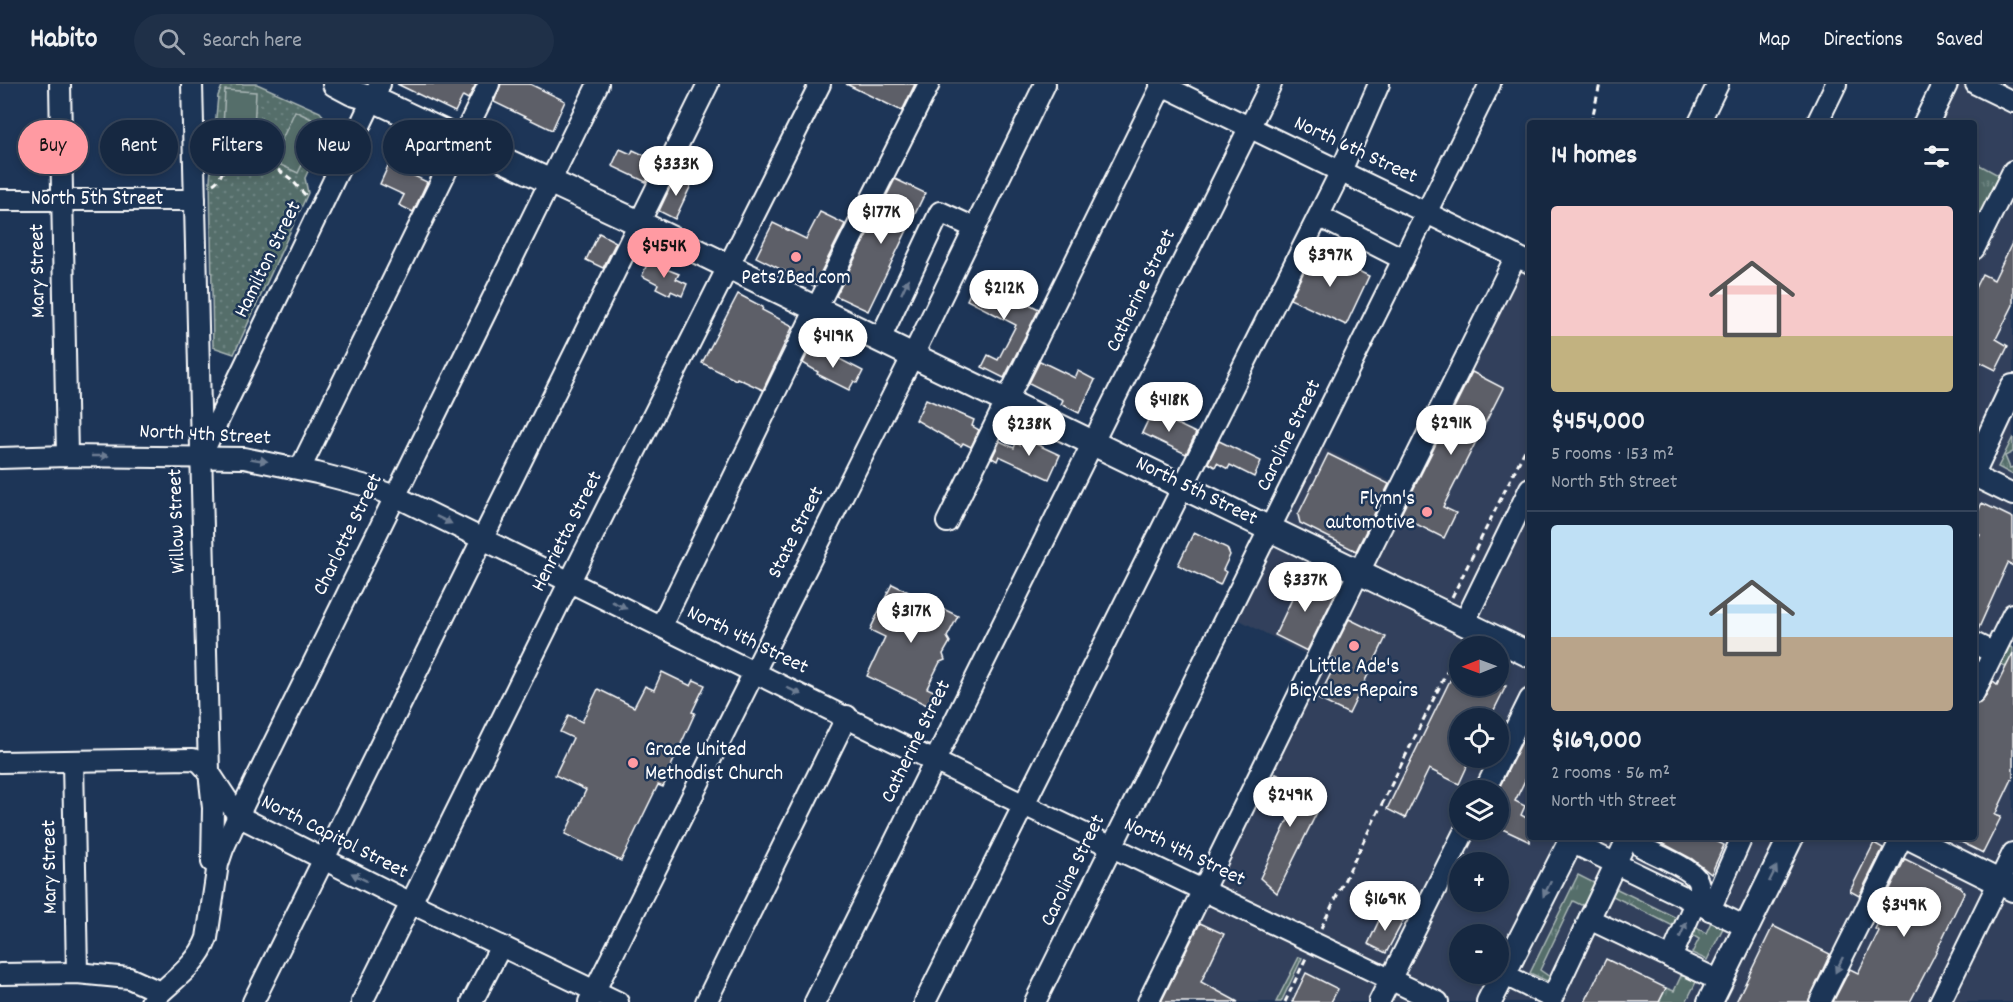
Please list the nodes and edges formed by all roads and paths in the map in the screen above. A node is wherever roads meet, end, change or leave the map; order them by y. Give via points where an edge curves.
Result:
1 (60, 84) edge
2 (335, 84) edge
3 (353, 84) edge
4 (489, 84) edge
5 (598, 84) edge
6 (708, 84) edge
7 (820, 84) edge
8 (929, 84) edge
9 (1045, 84) edge
10 (1271, 84) edge
11 (1379, 84) edge
12 (1490, 84) edge
13 (1600, 84) edge
14 (1718, 84) edge
15 (1836, 84) edge
16 (1945, 84) edge
17 (1976, 84) edge
18 (1161, 85) edge
19 (194, 90) edge
20 (377, 91) edge
21 (2013, 102) edge
22 (426, 120) edge
23 (471, 120) edge
24 (1592, 120) edge
25 (1700, 120) edge
26 (1818, 120) edge
27 (1927, 120) edge
28 (1250, 128) junction
29 (513, 165) edge
30 (1341, 171) junction
31 (2013, 171) edge
32 (220, 174) edge
33 (284, 174) edge
34 (445, 174) edge
35 (549, 181) junction
36 (208, 184) dead end
37 (308, 198) dead end
38 (62, 199) junction
39 (0, 200) edge
40 (195, 200) junction
41 (1427, 212) junction
42 (1328, 221) dead end
43 (639, 223) junction
44 (975, 228) junction
45 (1977, 243) edge
46 (1403, 260) junction
47 (1523, 260) edge
48 (728, 266) junction
49 (817, 308) junction
50 (880, 339) junction
51 (913, 355) junction
52 (2013, 387) edge
53 (1006, 401) junction
54 (1093, 443) junction
55 (1527, 447) edge
56 (67, 456) junction
57 (201, 457) junction
58 (0, 458) edge
59 (1977, 464) edge
60 (300, 469) junction
61 (1977, 477) edge
62 (1184, 487) junction
63 (1527, 493) edge
64 (2013, 495) edge
65 (395, 496) junction
66 (946, 522) dead end
67 (1271, 529) junction
68 (483, 538) junction
69 (1359, 572) junction
70 (570, 581) junction
71 (2013, 614) edge
72 (1453, 625) junction
73 (661, 626) junction
74 (1977, 644) edge
75 (1994, 653) junction
76 (1527, 654) edge
77 (753, 672) junction
78 (1977, 687) edge
79 (1527, 705) edge
80 (847, 716) junction
81 (935, 760) junction
82 (73, 761) junction
83 (0, 762) edge
84 (209, 771) junction
85 (1490, 780) edge
86 (1024, 804) junction
87 (237, 816) junction
88 (1460, 840) edge
89 (1577, 840) edge
90 (1582, 840) edge
91 (1639, 840) edge
92 (1740, 840) edge
93 (1790, 840) edge
94 (1901, 840) edge
95 (1915, 840) edge
96 (1113, 846) junction
97 (1621, 851) edge
98 (2013, 853) edge
99 (324, 860) junction
100 (2006, 886) edge
101 (1203, 889) junction
102 (1705, 900) junction
103 (211, 903) junction
104 (411, 903) junction
105 (1589, 919) junction
106 (1749, 921) junction
107 (1314, 942) junction
108 (501, 946) junction
109 (1671, 958) junction
110 (1509, 963) edge
111 (77, 973) junction
112 (0, 974) edge
113 (1509, 977) edge
114 (1391, 979) junction
115 (1498, 984) edge
116 (1715, 992) edge
117 (592, 996) edge
118 (156, 997) edge
119 (253, 1002) edge
120 (362, 1002) edge
121 (472, 1002) edge
122 (618, 1002) edge
123 (706, 1002) edge
124 (814, 1002) edge
125 (925, 1002) edge
126 (1035, 1002) edge
127 (1148, 1002) edge
128 (1284, 1002) edge
129 (1379, 1002) edge
130 (1438, 1002) edge
131 (1489, 1002) edge
132 (1820, 1002) edge
133 (1940, 1002) edge

1 - 38 street, Mary Street
2 - 20 main road, North 5th Street via 352,93
3 - 20 main road, North 5th Street
4 - 23 street
5 - 35 street, Charlotte Street
6 - 43 street
7 - 48 street, Henrietta Street
8 - 49 street
9 - 44 street, State Street
10 - 28 street, Catherine Street
11 - 30 street
12 - 41 street, Caroline Street
13 - 24 path
14 - 25 street
15 - 26 street
16 - 27 main road
17 - 21 street
18 - 28 street, North 6th Street
18 - 53 street
19 - 40 street, Willow Street
20 - 22 main road, North 5th Street
20 - 57 street, Hamilton Street
28 - 30 street, North 6th Street
28 - 54 street, Catherine Street
29 - 35 main road, North 5th Street
30 - 41 street, North 6th Street
30 - 62 street
31 - 45 street
32 - 36 path via 216,183
33 - 37 path
34 - 60 street
35 - 43 main road, North 5th Street
35 - 65 street, Charlotte Street
38 - 39 street, North 5th Street
38 - 40 street, North 5th Street
38 - 56 street, Mary Street
40 - 57 street, Willow Street
41 - 46 street, Caroline Street
41 - 47 street, North 6th Street
42 - 46 street
43 - 48 main road, North 5th Street
43 - 68 street
50 -> 44 street via 940,212
44 - 51 street, State Street
46 - 67 street, Caroline Street
47 - 69 street
48 - 49 main road, North 5th Street
48 - 70 street, Henrietta Street
49 - 50 main road, North 5th Street
49 - 73 street
50 - 51 main road, North 5th Street
51 - 53 main road, North 5th Street
51 - 77 street, State Street
52 - 59 main road
53 - 54 main road, North 5th Street
53 - 66 street
54 - 62 main road, North 5th Street
54 - 81 street, Catherine Street
55 - 72 path
56 -> 57 street, North 4th Street
56 - 58 street, North 4th Street
57 -> 60 street, North 4th Street via 244,458
57 - 84 street, Willow Street
60 - 65 street, North 4th Street
61 - 64 street
62 - 67 main road, North 5th Street
62 - 86 street
63 - 72 street
65 -> 68 street, North 4th Street
65 - 87 street, Charlotte Street
67 - 69 main road, North 5th Street
67 - 96 street, Caroline Street
68 - 70 street, North 4th Street
68 - 99 street
69 - 72 main road, North 5th Street
69 - 101 street
70 -> 73 street, North 4th Street
70 - 104 street, Henrietta Street
71 - 75 street
72 - 76 main road, North 5th Street
72 - 107 path via 1461,642
73 - 77 street, North 4th Street
74 - 75 street
75 - 78 street
77 -> 80 street, North 4th Street
77 - 117 street, State Street
79 - 85 street
80 - 81 street, North 4th Street
80 - 123 street
81 - 86 street, North 4th Street
81 - 124 street, Catherine Street
82 - 83 street
82 - 84 street via 184,758 200,762
82 - 111 street, Mary Street
84 - 87 street, North Capitol Street
84 - 103 street, Willow Street via 213,808
86 - 96 street, North 4th Street
86 - 125 street
87 - 99 street, North Capitol Street
87 - 103 street, Charlotte Street via 220,856
88 - 114 street
89 -> 110 main road
90 - 97 street
91 - 102 street via 1642,847 1695,877
92 - 102 street
106 -> 93 main road
94 -> 132 street
95 - 100 main road
96 - 101 street, North 4th Street
96 - 126 street, Caroline Street
97 - 102 street
97 - 105 street
98 - 100 street
104 -> 99 street, North Capitol Street
99 - 119 street
100 - 133 street
101 - 107 street, North 4th Street
101 - 127 street
102 - 106 street
109 -> 102 street
103 - 118 street, Charlotte Street via 203,948 188,968
104 - 108 street, North Capitol Street
104 - 120 street, Henrietta Street
105 - 109 street
105 - 113 street via 1552,998
106 - 116 main road
107 - 114 street, North 4th Street
107 - 128 path
108 - 117 street, North Capitol Street
108 - 121 street
109 - 116 street
111 - 112 street
111 - 118 street via 129,978
114 - 129 street
114 - 130 street, North 4th Street
115 - 131 main road
117 - 122 street, North Capitol Street

